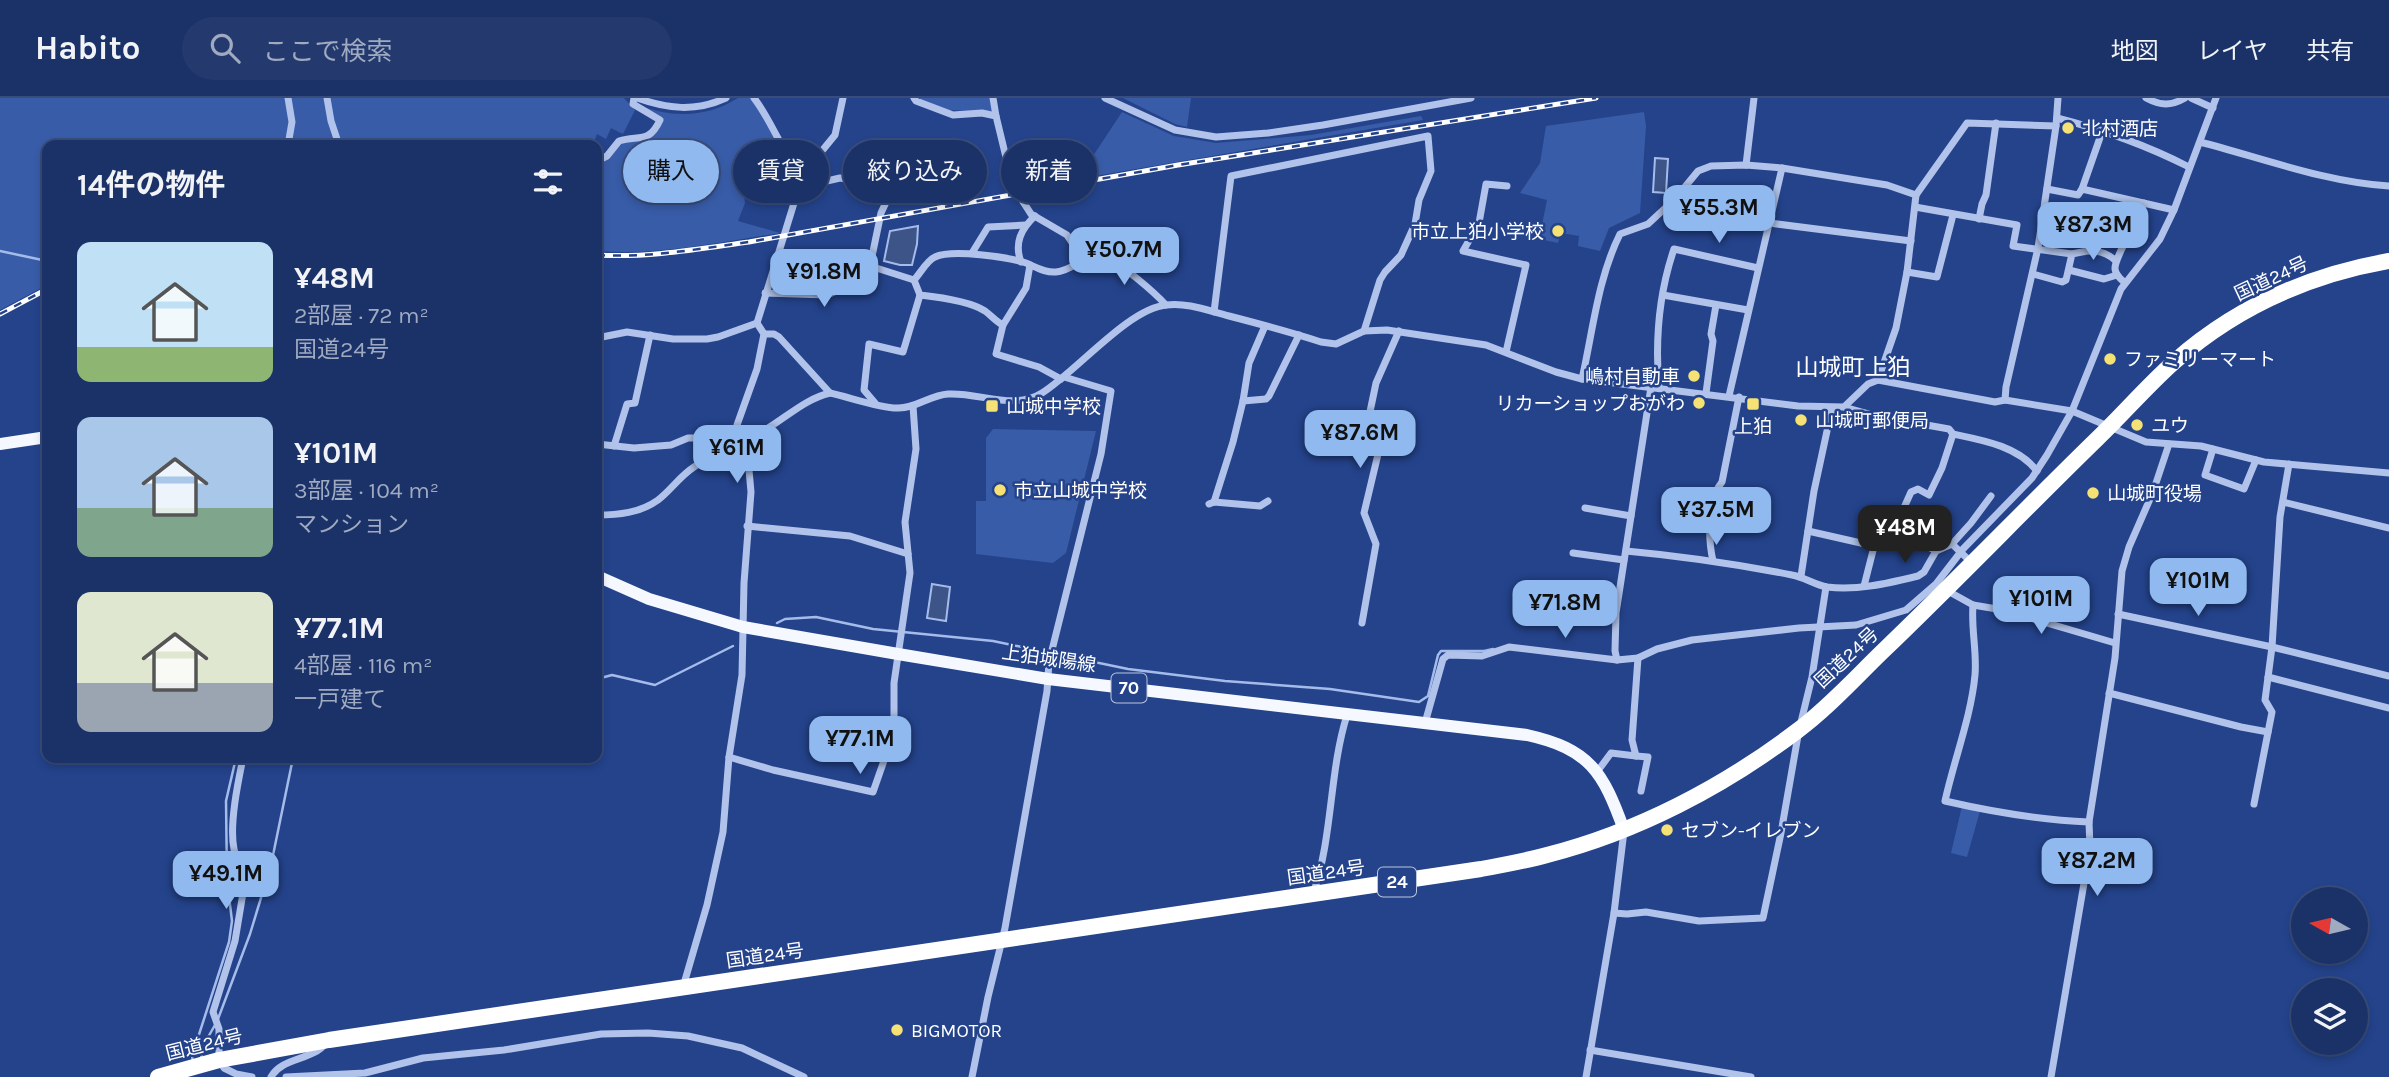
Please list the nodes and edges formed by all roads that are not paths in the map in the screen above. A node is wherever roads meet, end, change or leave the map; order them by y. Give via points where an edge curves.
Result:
1 (288, 98) edge
2 (327, 98) edge
3 (635, 98) edge
4 (726, 98) edge
5 (754, 98) edge
6 (843, 98) edge
7 (914, 98) edge
8 (993, 98) edge
9 (1105, 98) edge
10 (1471, 98) edge
11 (1754, 98) edge
12 (2058, 98) edge
13 (2146, 98) edge
14 (2185, 98) edge
15 (2191, 98) edge
16 (2216, 98) edge
17 (1446, 100) edge
18 (2213, 108) junction
19 (996, 116) junction
20 (2056, 122) junction
21 (1996, 123) junction
22 (2103, 130) junction
23 (289, 140) edge
24 (337, 140) edge
25 (780, 140) edge
26 (829, 142) edge
27 (2200, 142) junction
28 (602, 159) edge
29 (1746, 164) junction
30 (2189, 167) junction
31 (1782, 168) junction
32 (829, 180) edge
33 (1507, 186) dead end
34 (2389, 186) edge
35 (2047, 189) junction
36 (2082, 189) junction
37 (1916, 195) junction
38 (795, 203) edge
39 (2144, 203) junction
40 (1914, 207) junction
41 (2174, 210) junction
42 (1952, 215) junction
43 (1035, 216) junction
44 (1979, 219) junction
45 (1769, 223) junction
46 (1026, 225) junction
47 (1910, 241) junction
48 (2038, 248) junction
49 (972, 253) junction
50 (2072, 254) junction
51 (1083, 259) junction
52 (2116, 261) junction
53 (2389, 261) edge
54 (1021, 262) junction
55 (1030, 265) junction
56 (870, 266) junction
57 (1758, 268) junction
58 (2069, 270) junction
59 (1907, 272) junction
60 (2033, 274) junction
61 (2117, 275) junction
62 (914, 281) junction
63 (2125, 283) junction
64 (765, 293) junction
65 (920, 295) junction
66 (1663, 295) junction
67 (1166, 305) junction
68 (1716, 305) junction
69 (1748, 310) junction
70 (1214, 312) junction
71 (757, 323) junction
72 (1003, 325) junction
73 (1265, 326) junction
74 (1364, 331) junction
75 (1399, 331) junction
76 (764, 334) junction
77 (650, 335) junction
78 (1299, 335) junction
79 (602, 337) edge
80 (1506, 352) junction
81 (1062, 378) junction
82 (1582, 379) junction
83 (1878, 380) junction
84 (1655, 387) junction
85 (830, 393) junction
86 (1706, 393) junction
87 (1729, 396) junction
88 (1739, 397) junction
89 (2005, 400) junction
90 (1243, 401) junction
91 (875, 403) junction
92 (913, 406) junction
93 (1844, 407) junction
94 (1832, 408) junction
95 (2072, 411) junction
96 (2110, 426) junction
97 (1954, 434) junction
98 (42, 438) edge
99 (738, 443) junction
100 (0, 444) edge
101 (2169, 444) junction
102 (602, 445) edge
103 (614, 446) junction
104 (2213, 449) junction
105 (2256, 460) junction
106 (2288, 464) junction
107 (2036, 471) junction
108 (2389, 473) edge
109 (1991, 496) dead end
110 (1268, 501) dead end
111 (2283, 502) junction
112 (1585, 508) dead end
113 (602, 515) edge
114 (1631, 516) junction
115 (747, 526) junction
116 (2389, 528) edge
117 (1894, 530) junction
118 (1808, 531) junction
119 (1952, 544) junction
120 (1874, 546) junction
121 (1626, 551) junction
122 (1936, 551) junction
123 (1573, 553) dead end
124 (908, 554) junction
125 (1966, 557) junction
126 (1624, 560) junction
127 (1713, 561) junction
128 (1801, 576) junction
129 (602, 578) edge
130 (1864, 586) junction
131 (1826, 587) junction
132 (1945, 590) junction
133 (1973, 605) junction
134 (2119, 614) junction
135 (1362, 623) dead end
136 (1820, 626) junction
137 (743, 627) junction
138 (2115, 643) junction
139 (2272, 647) junction
140 (898, 654) junction
141 (1638, 658) junction
142 (1617, 660) junction
143 (2389, 676) edge
144 (2268, 677) junction
145 (1048, 679) junction
146 (2109, 693) junction
147 (2389, 708) edge
148 (1347, 715) junction
149 (1424, 723) junction
150 (1799, 730) junction
151 (2268, 732) junction
152 (1636, 756) junction
153 (729, 757) junction
154 (242, 763) edge
155 (1597, 772) junction
156 (1641, 790) dead end
157 (2254, 804) dead end
158 (2089, 822) junction
159 (1624, 830) junction
160 (1313, 895) junction
161 (1614, 913) junction
162 (1000, 941) junction
163 (683, 988) junction
164 (329, 1040) junction
165 (1590, 1050) junction
166 (214, 1061) junction
167 (158, 1077) edge
168 (252, 1077) edge
169 (271, 1077) edge
170 (286, 1077) edge
171 (804, 1077) edge
172 (972, 1077) edge
173 (1586, 1077) edge
174 (1751, 1077) edge
175 (2051, 1077) edge

1 - 23 street via 292,122
2 - 24 street
3 - 4 street via 680,109
3 - 28 street via 633,104 660,120 657,128 647,137 619,141
5 - 25 street
6 - 26 street via 835,135
7 - 19 street via 953,115
8 - 19 street
9 - 17 street via 1175,130 1216,137 1323,125
10 - 17 street
11 - 29 street
12 - 20 street
13 - 14 street via 2171,105
15 - 18 street
16 - 18 street
18 - 27 street
19 - 43 street via 1012,182
20 - 21 street
20 - 22 street
20 - 35 street
21 - 37 street via 1967,123
21 - 44 street
22 - 30 street
22 - 36 street
27 - 30 street
27 - 34 street via 2335,178
29 - 31 street
29 - 82 street via 1702,169 1647,224 1620,234 1601,282
30 - 41 street
31 - 37 street via 1887,185
31 - 45 street
32 - 56 street via 840,178 888,190
33 - 80 street via 1486,184 1479,223 1463,251 1526,265
35 - 36 street via 2078,195
35 - 48 street
36 - 39 street
37 - 40 street
38 - 64 street
39 - 41 street
39 - 52 street
40 - 42 street
40 - 47 street
41 - 63 street via 2160,239
42 - 44 street
42 - 59 street via 1937,277
43 - 46 street
43 - 51 street via 1066,235
44 - 48 street via 2017,225 2013,246
45 - 47 street
45 - 57 street
46 - 49 street via 988,227
46 - 54 street via 1017,245
47 - 59 street
48 - 50 street
48 - 60 street
49 - 54 street
49 - 62 street via 938,255
50 - 52 street via 2098,251
50 - 58 street
51 - 55 street via 1063,271
51 - 67 street via 1107,258
52 - 61 street
53 - 96 highway, 国道24号 / 24 via 2306,282 2244,312 2174,362
54 - 55 street
55 - 72 street via 1026,288
56 - 62 street
56 - 64 street via 859,267 827,295
57 - 66 street via 1674,249
57 - 69 street
58 - 60 street via 2062,282
58 - 61 street via 2104,279
59 - 83 street via 1896,328
60 - 89 street
61 - 63 street
62 - 65 street
63 - 95 street
64 - 71 street
65 - 72 street via 973,306
65 - 91 street via 902,352 869,344 864,390
66 - 68 street
66 - 84 street
67 - 70 street
67 - 81 street via 1130,322
68 - 69 street
68 - 86 street
69 - 87 street
70 - 73 street
70 - 74 street via 1231,176 1428,136 1431,171 1415,224 1401,255 1380,280
71 - 76 street
71 - 77 street via 707,339
72 - 81 street via 996,354
73 - 78 street
73 - 90 street via 1250,363
74 - 75 street
74 - 78 street via 1336,344
75 - 80 street via 1479,343
75 - 135 street via 1376,383 1367,426 1379,450 1364,513 1376,544
76 - 85 street via 779,337
76 - 99 street via 737,425
77 - 79 street via 627,332
77 - 103 street via 635,403 627,404
78 - 90 street via 1269,396
80 - 82 street
81 - 92 street via 1022,400 949,394
81 - 145 street via 1111,391 1101,454
82 - 84 street
83 - 89 street via 1995,402
83 - 93 street
84 - 86 street
84 - 114 street
85 - 91 street
85 - 99 street via 810,399
86 - 87 street
87 - 88 street
88 - 94 street
88 - 127 street via 1721,482 1711,504
89 - 95 street
90 - 110 street via 1212,503 1260,506
91 - 92 street
92 - 124 street via 916,449 905,522
93 - 94 street
93 - 97 street via 1949,429
94 - 118 street
95 - 96 street
95 - 107 street
96 - 101 street via 2146,442
96 - 125 highway, 国道24号 / 24
97 - 107 street via 1992,442 2031,463
97 - 117 street via 1929,495 1918,489 1911,492
98 - 100 main road
99 - 103 street via 688,438 659,447
99 - 113 street via 691,468 640,510
99 - 115 street via 751,481
101 - 104 street
101 - 134 street via 2129,547
102 - 103 street
104 - 105 street
104 - 105 street via 2205,475 2244,489
105 - 106 street
106 - 108 street
106 - 111 street
107 - 125 street
109 - 119 street
111 - 116 street
111 - 139 street
112 - 114 street
114 - 121 street
115 - 124 street via 850,536
115 - 137 street
117 - 120 street via 1879,527
117 - 122 street
118 - 120 street
118 - 128 street
119 - 122 street
119 - 125 street
120 - 130 street
121 - 126 street
121 - 127 street
122 - 130 street via 1918,576
123 - 126 street
124 - 140 street via 910,573
125 - 132 highway, 国道24号 / 24
125 - 136 street via 1906,610 1856,625
126 - 142 street via 1616,623
127 - 128 street
128 - 131 street
129 - 137 main road, 上狛城陽線 / 70 via 649,599
130 - 131 street
131 - 136 street
132 - 133 street
132 - 150 highway, 国道24号 / 24
133 - 138 street
133 - 158 street via 1975,677 1945,801 1996,813
134 - 138 street
134 - 139 street
136 - 141 street via 1684,642
136 - 150 street
137 - 140 main road, 上狛城陽線 / 70
137 - 153 street
138 - 146 street
139 - 143 street
139 - 144 street
140 - 145 main road, 上狛城陽線 / 70
140 - 153 street via 894,732 873,792
141 - 142 street
141 - 152 street via 1632,740
142 - 149 street via 1509,647 1482,656 1448,655
144 - 147 street
144 - 151 street via 2265,700 2272,712
145 - 148 main road, 上狛城陽線 / 70
145 - 162 street
146 - 151 street
146 - 158 street
148 - 149 main road, 上狛城陽線 / 70
148 - 160 street
149 - 155 main road, 上狛城陽線 / 70 via 1554,741 1577,752
150 - 159 highway, 国道24号 / 24 via 1683,804
150 - 161 street via 1763,918 1699,921 1646,912
151 - 157 street
152 - 155 street via 1611,753
152 - 156 street via 1648,757
153 - 163 street via 723,832
154 - 166 street via 234,849 245,881 235,940 213,1012 219,1029
155 - 159 main road, 上狛城陽線 / 70
158 - 175 street via 2090,848
159 - 160 highway, 国道24号 / 24 via 1548,855
159 - 161 street
160 - 162 highway, 国道24号 / 24
161 - 165 street
162 - 163 highway, 国道24号 / 24
162 - 172 street
163 - 164 highway, 国道24号 / 24
164 - 166 highway, 国道24号 / 24
164 - 169 street via 320,1051 277,1068
165 - 173 street
165 - 174 street
166 - 167 highway, 国道24号 / 24
166 - 168 street
170 - 171 street via 365,1073 423,1058 601,1034 648,1033 742,1048

